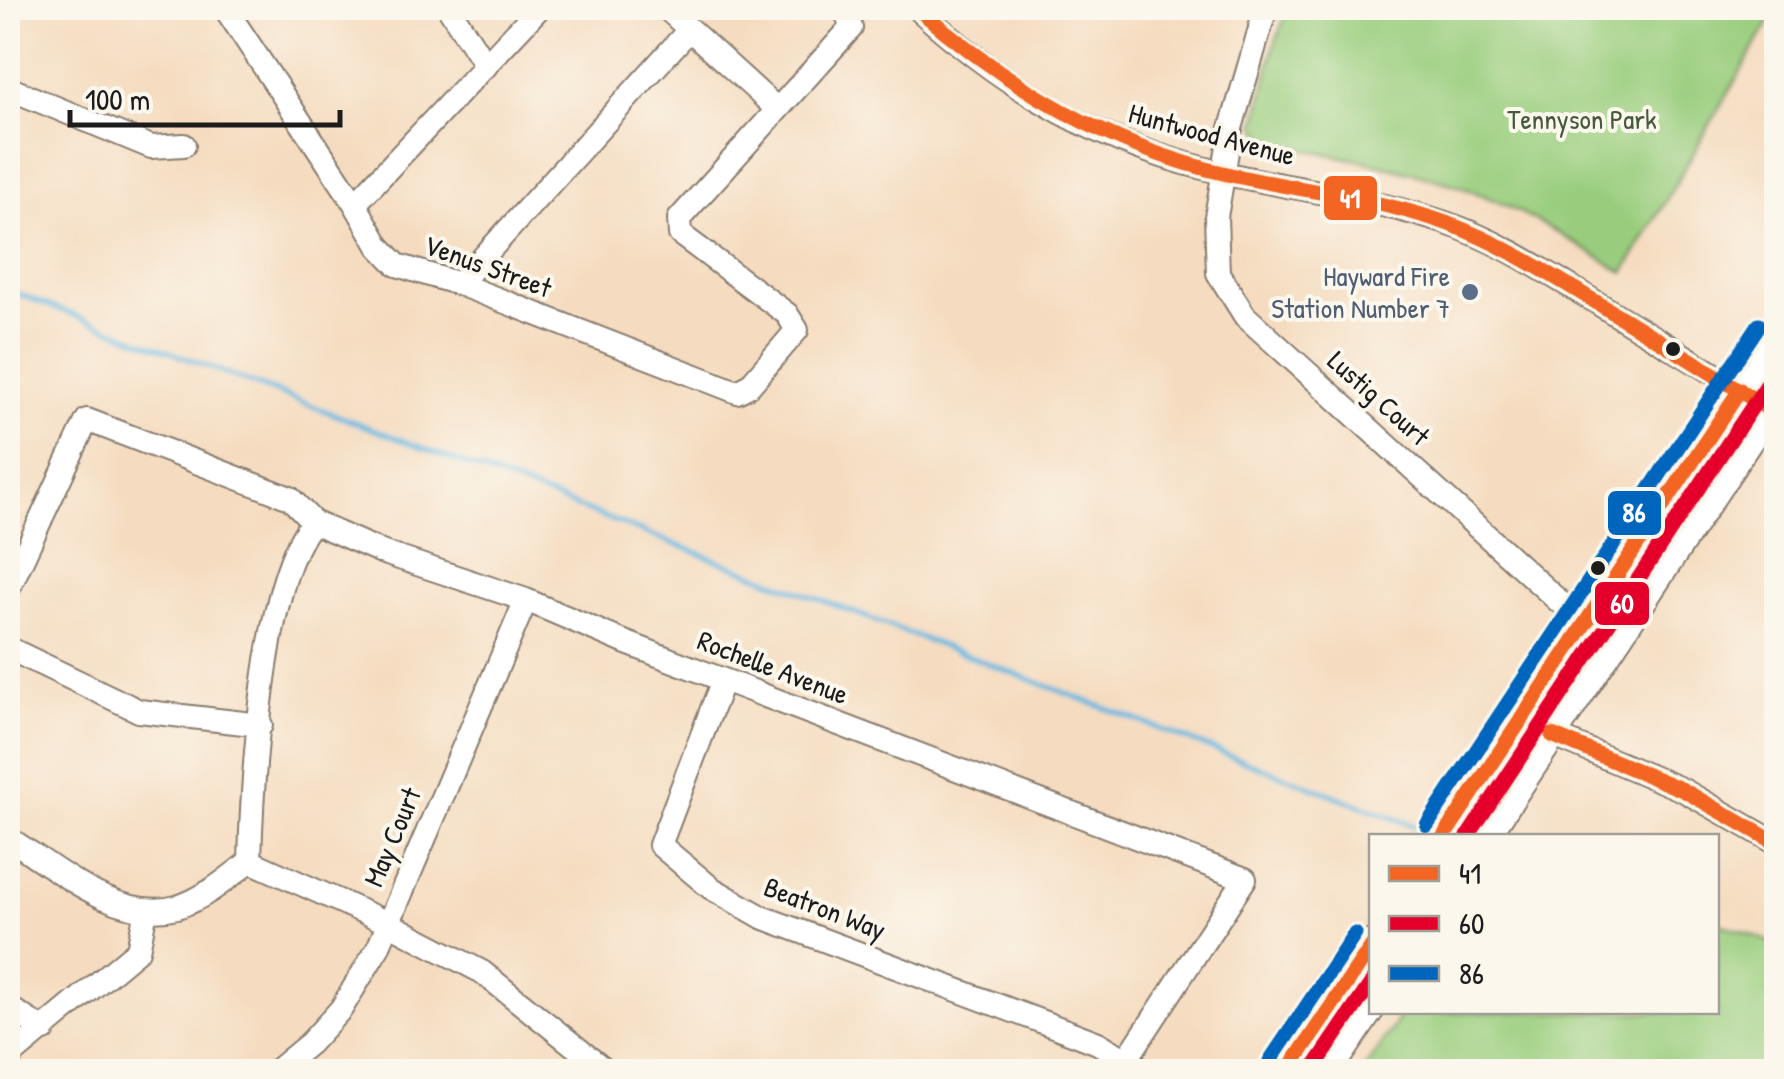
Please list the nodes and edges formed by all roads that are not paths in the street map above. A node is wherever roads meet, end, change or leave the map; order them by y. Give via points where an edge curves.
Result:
1 (10, 8) edge
2 (225, 8) edge
3 (449, 8) edge
4 (539, 8) edge
5 (666, 8) edge
6 (917, 8) edge
7 (1266, 8) edge
8 (8, 16) edge
9 (845, 18) edge
10 (689, 30) junction
11 (486, 66) junction
12 (8, 88) edge
13 (777, 109) junction
14 (184, 145) dead end
15 (1224, 174) junction
16 (356, 204) junction
17 (460, 284) junction
18 (1776, 336) edge
19 (1740, 390) junction
20 (1774, 407) edge
21 (313, 522) junction
22 (8, 590) edge
23 (526, 600) junction
24 (1585, 624) junction
25 (8, 648) edge
26 (723, 680) junction
27 (260, 725) junction
28 (1552, 735) junction
29 (1445, 834) edge
30 (1485, 834) edge
31 (8, 838) edge
32 (1776, 843) edge
33 (250, 861) junction
34 (146, 910) junction
35 (388, 923) junction
36 (1369, 949) edge
37 (8, 1007) edge
38 (1369, 1008) edge
39 (44, 1030) junction
40 (8, 1058) edge
41 (1136, 1065) edge
42 (594, 1068) edge
43 (274, 1072) edge
44 (1287, 1072) edge
45 (1326, 1072) edge

1 - 8 street
2 - 16 street, Venus Street
3 - 11 street
4 - 11 street
5 - 10 street
6 - 15 street, Huntwood Avenue via 970,54 1060,114 1116,140
7 - 15 street, Lustig Court
9 - 13 street
10 - 13 street
10 - 17 street
11 - 16 street
12 - 14 street via 150,146
13 - 17 street, Venus Street via 679,218 680,234 787,314 797,330 750,386 736,392
15 - 19 street, Huntwood Avenue via 1374,202 1499,243
15 - 24 street, Lustig Court via 1216,217 1218,273 1245,316
16 - 17 street, Venus Street via 397,265
18 - 19 main road
19 - 20 street, Huntwood Avenue
19 - 24 main road
20 - 28 main road
21 - 22 street, Rochelle Avenue via 290,498 87,420
21 - 23 street, Rochelle Avenue
21 - 27 street via 274,612
23 - 26 street, Rochelle Avenue
23 - 35 street, May Court
24 - 29 main road
25 - 27 street via 139,711
26 - 41 street, Beatron Way via 660,845 711,888 762,917 1072,1032
26 - 41 street, Rochelle Avenue via 1245,878
27 - 33 street
28 - 30 main road
28 - 32 street via 1683,790
31 - 34 street via 103,897
33 - 34 street via 194,900
33 - 35 street
34 - 39 street via 138,950
35 - 42 street via 482,972
35 - 43 street, May Court via 341,1009
36 - 44 main road
37 - 39 street
38 - 45 main road
39 - 40 street

